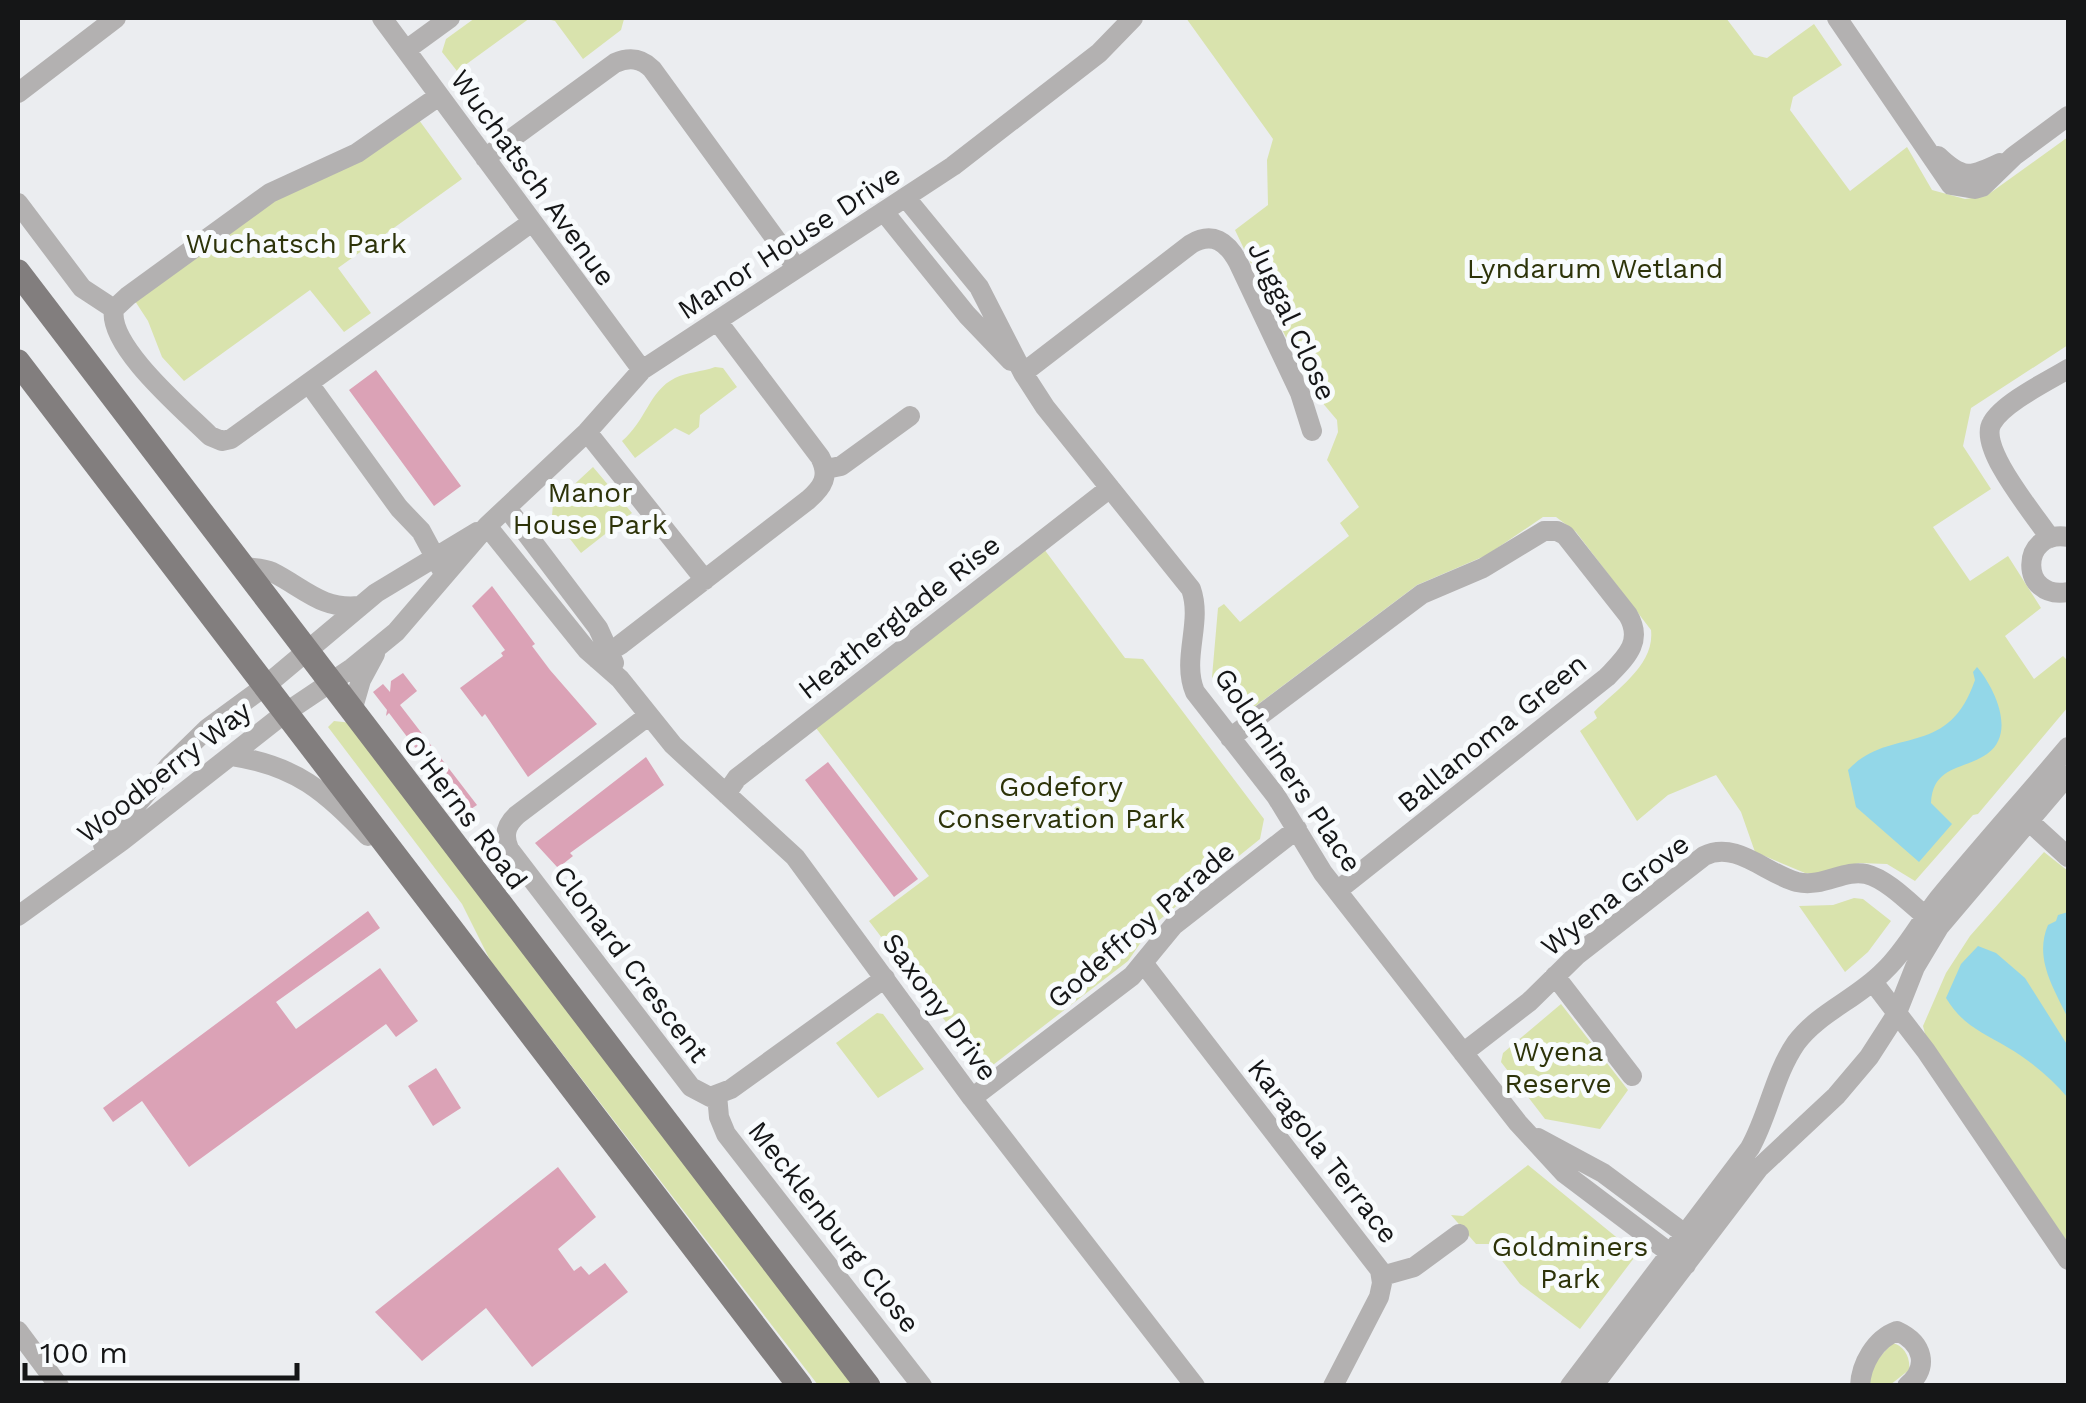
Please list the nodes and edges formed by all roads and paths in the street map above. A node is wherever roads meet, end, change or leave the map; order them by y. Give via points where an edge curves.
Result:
1 (116, 18) edge
2 (382, 18) edge
3 (450, 18) edge
4 (1133, 18) edge
5 (1837, 18) edge
6 (406, 50) junction
7 (18, 93) edge
8 (439, 96) junction
9 (2068, 116) edge
10 (484, 158) junction
11 (906, 198) junction
12 (18, 202) edge
13 (884, 212) junction
14 (532, 222) junction
15 (796, 267) junction
16 (18, 272) edge
17 (114, 309) junction
18 (718, 322) junction
19 (18, 362) edge
20 (2068, 368) edge
21 (642, 370) junction
22 (1023, 373) junction
23 (310, 385) junction
24 (910, 416) dead end
25 (1312, 430) dead end
26 (588, 432) junction
27 (826, 469) junction
28 (1110, 488) junction
29 (507, 508) junction
30 (487, 526) junction
31 (2059, 538) edge
32 (435, 566) junction
33 (241, 567) junction
34 (705, 580) junction
35 (2068, 592) edge
36 (359, 606) junction
37 (378, 648) junction
38 (306, 652) junction
39 (603, 655) junction
40 (331, 683) junction
41 (264, 687) junction
42 (352, 711) junction
43 (285, 714) junction
44 (648, 716) junction
45 (1230, 738) junction
46 (2068, 747) edge
47 (232, 756) junction
48 (2068, 775) edge
49 (726, 794) junction
50 (2022, 815) junction
51 (1297, 829) junction
52 (2068, 858) edge
53 (76, 874) junction
54 (412, 880) junction
55 (1337, 891) junction
56 (18, 916) edge
57 (1932, 922) junction
58 (1144, 964) junction
59 (1555, 976) junction
60 (885, 978) junction
61 (1873, 982) junction
62 (1896, 1015) junction
63 (1463, 1053) junction
64 (1632, 1076) dead end
65 (718, 1096) junction
66 (972, 1098) junction
67 (1527, 1133) junction
68 (1459, 1234) dead end
69 (1693, 1240) junction
70 (1678, 1260) junction
71 (2068, 1260) edge
72 (1382, 1276) junction
73 (18, 1331) edge
74 (1586, 1383) edge
75 (59, 1386) edge
76 (800, 1386) edge
77 (868, 1386) edge
78 (922, 1386) edge
79 (1195, 1386) edge
80 (1333, 1386) edge
81 (1860, 1386) edge
82 (1906, 1386) edge

1 - 7 street
2 - 6 street, Wuchatsch Avenue
3 - 6 street
4 - 11 street, Manor House Drive via 1080,68
5 - 9 street via 1945,179 1960,188 1982,187
6 - 8 street, Wuchatsch Avenue
8 - 10 street, Wuchatsch Avenue
8 - 17 street via 357,154 270,193
10 - 14 street, Wuchatsch Avenue
10 - 15 street via 615,63 640,60
11 - 13 street, Manor House Drive
11 - 22 street, Goldminers Place via 978,288
12 - 17 street via 82,288
13 - 15 street, Manor House Drive
13 - 22 street, Goldminers Place
14 - 21 street, Wuchatsch Avenue
14 - 23 street
15 - 18 street, Manor House Drive
16 - 33 main road, O'Herns Road
17 - 23 street via 115,329 130,352 214,439 240,436
18 - 21 street, Manor House Drive
18 - 27 street
19 - 41 main road
20 - 31 street via 2004,410 1988,431 1991,450
21 - 26 street, Manor House Drive
22 - 25 street, Juggal Close via 1191,244 1216,238 1238,262
22 - 28 street, Goldminers Place
23 - 32 street
24 - 27 street via 841,466
26 - 29 street, Manor House Drive
26 - 34 street
27 - 34 street via 815,494
28 - 45 street, Goldminers Place via 1191,589 1192,682
28 - 49 street, Heatherglade Rise via 749,769
29 - 30 street, Manor House Drive
29 - 39 street, Saxony Drive via 598,628
30 - 32 street, Manor House Drive
30 - 39 street, Saxony Drive
31 - 35 street via 2035,550 2031,569 2048,592
32 - 36 street, Manor House Drive
32 - 37 street, Manor House Drive via 408,620
33 - 36 street via 269,570 339,608
33 - 38 main road, O'Herns Road
34 - 39 street
36 - 38 street, Manor House Drive
37 - 40 street, Manor House Drive
37 - 42 street
38 - 40 main road, O'Herns Road
38 - 41 street, Manor House Drive
39 - 44 street, Saxony Drive
40 - 42 main road, O'Herns Road
40 - 43 street, Manor House Drive
41 - 43 main road
41 - 53 street, Woodberry Way via 169,766
42 - 77 main road, O'Herns Road
43 - 47 street, Woodberry Way
43 - 54 main road
44 - 49 street, Saxony Drive
44 - 65 street, Clonard Crescent via 512,819 506,838 686,1080 703,1095
45 - 51 street, Goldminers Place
45 - 55 street, Ballanoma Green via 1422,594 1544,531 1564,535 1628,615 1636,628 1634,644 1607,677
46 - 50 street
47 - 53 street, Woodberry Way
47 - 54 street via 279,766 326,792
48 - 50 street
49 - 60 street, Saxony Drive via 795,857
50 - 52 street
50 - 57 street
51 - 55 street, Goldminers Place
51 - 58 street, Godeffroy Parade via 1174,925
53 - 56 street, Woodberry Way
54 - 76 main road
55 - 63 street, Goldminers Place
57 - 59 street, Wyena Grove via 1866,874 1802,883 1717,851
57 - 61 street
57 - 62 street
58 - 66 street, Godeffroy Parade
58 - 72 street, Karagola Terrace
59 - 63 street, Wyena Grove
59 - 64 street
60 - 65 street, Clonard Crescent
60 - 66 street, Saxony Drive
61 - 62 street
61 - 69 street via 1798,1040 1750,1148
62 - 69 street via 1854,1076
62 - 71 street
63 - 67 street, Goldminers Place
65 - 78 street, Mecklenburg Close via 726,1134
66 - 79 street, Saxony Drive
67 - 69 street, Goldminers Place via 1588,1163
67 - 70 street, Goldminers Place via 1573,1180
68 - 72 street via 1414,1267
69 - 70 street
70 - 74 street
72 - 80 street, Karagola Terrace
73 - 75 street
81 - 82 street via 1864,1364 1897,1332 1922,1360

